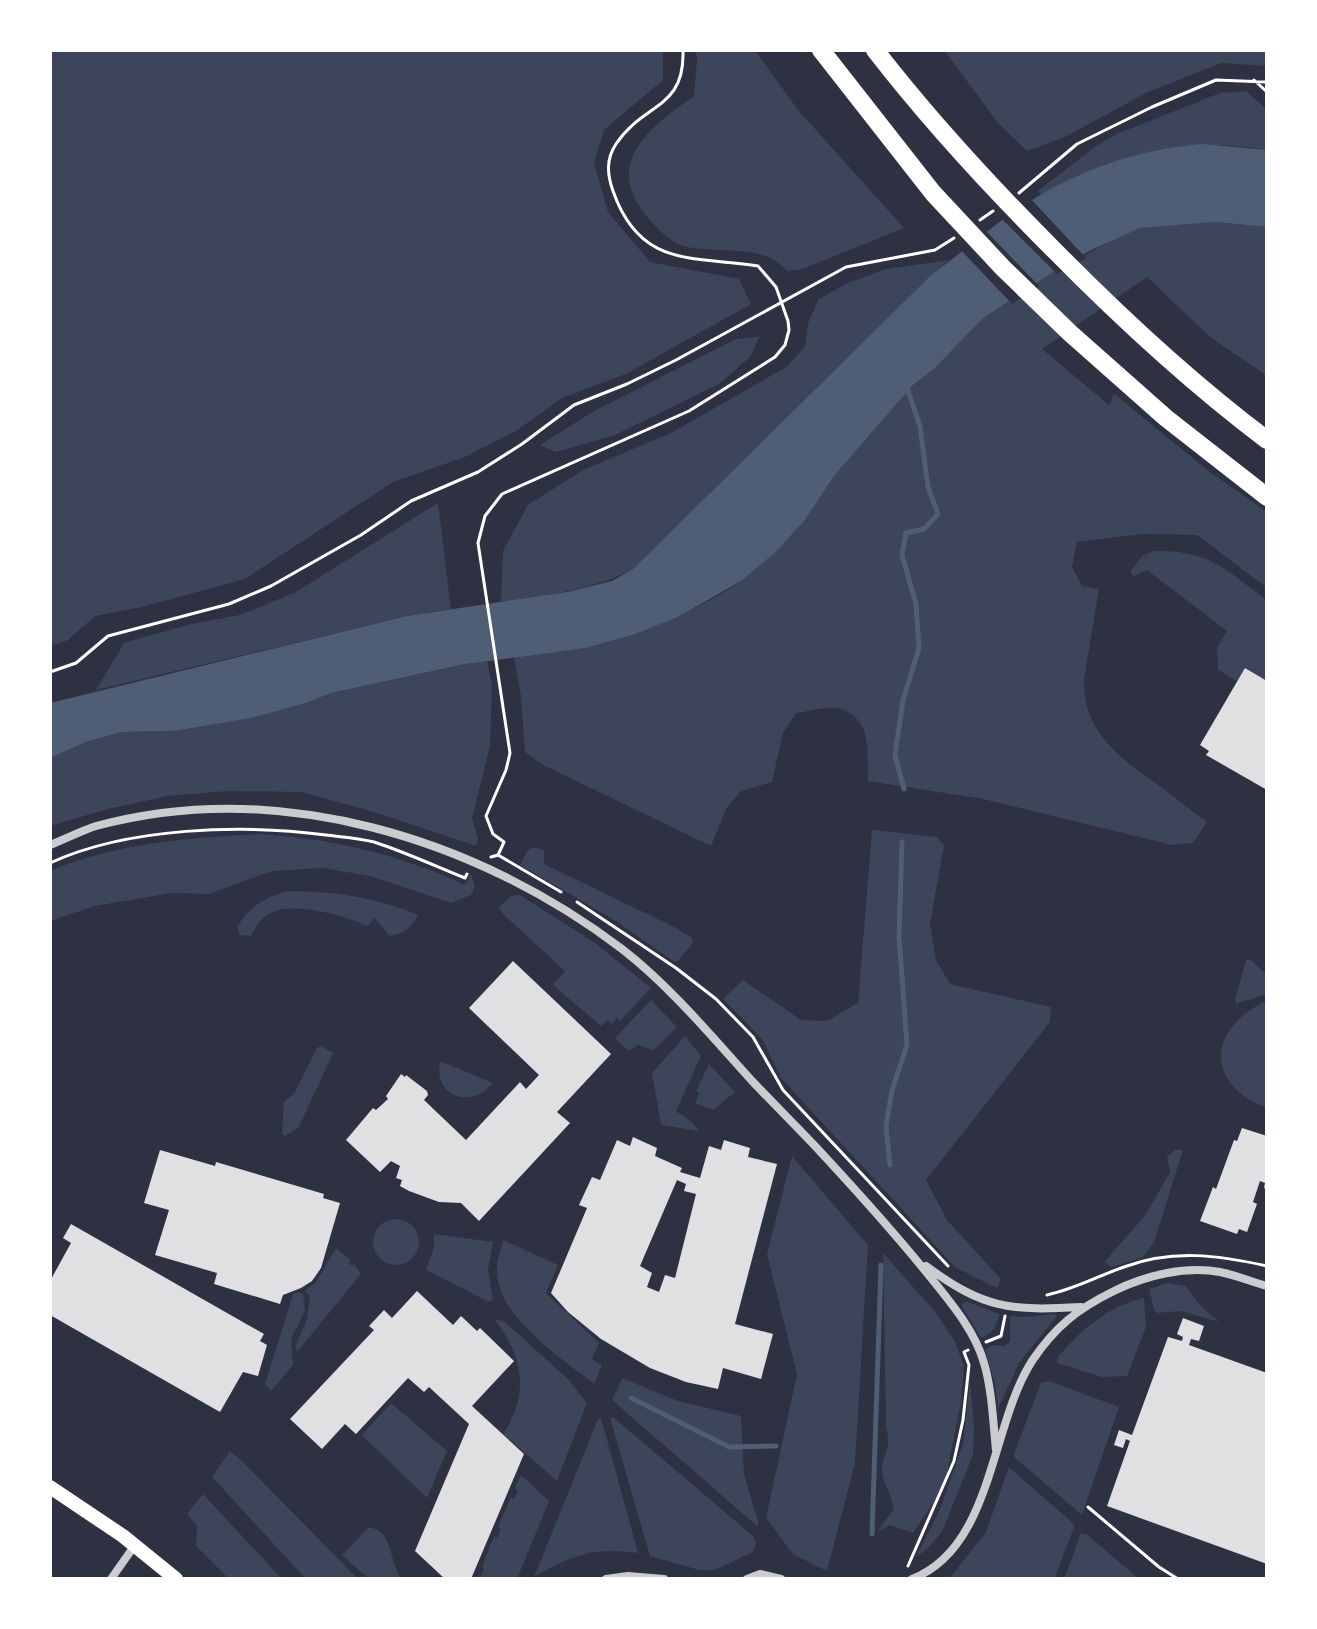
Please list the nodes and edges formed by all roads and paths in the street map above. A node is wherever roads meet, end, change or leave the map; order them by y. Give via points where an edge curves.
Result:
1 (683, 50) edge
2 (821, 50) edge
3 (875, 50) edge
4 (1254, 80) junction
5 (1267, 82) edge
6 (1267, 92) edge
7 (1008, 200) dead end
8 (996, 209) dead end
9 (972, 226) dead end
10 (960, 234) dead end
11 (781, 300) junction
12 (1267, 440) edge
13 (1267, 497) edge
14 (50, 672) edge
15 (50, 845) edge
16 (50, 863) edge
17 (468, 872) dead end
18 (914, 1257) junction
19 (950, 1268) dead end
20 (1267, 1286) edge
21 (1082, 1307) junction
22 (1005, 1315) dead end
23 (983, 1344) dead end
24 (964, 1352) dead end
25 (996, 1450) junction
26 (50, 1487) edge
27 (1088, 1507) dead end
28 (135, 1545) junction
29 (908, 1566) dead end
30 (111, 1579) edge
31 (176, 1579) edge
32 (606, 1579) edge
33 (664, 1579) edge
34 (747, 1579) edge
35 (781, 1579) edge
36 (912, 1579) edge
37 (1178, 1579) edge

1 - 11 path via 675,91 632,125 607,162 617,203 665,254 758,266
2 - 13 highway via 933,193 1003,268 1166,418
3 - 12 highway via 976,171 1114,311
4 - 5 path
4 - 6 path
4 - 7 path via 1216,80 1091,135
8 - 9 path
10 - 11 path via 935,250 846,267
11 - 14 path via 676,360 574,405 478,472 411,501 271,586 229,604 108,636 76,663
11 - 19 path via 789,330 775,357 706,402 513,488 493,503 481,524 480,553 510,753 486,816 493,834 504,842 498,855 594,912 716,999 753,1037 783,1090
15 - 18 street via 94,827 150,814 304,813 421,842 503,875 582,920 662,983
16 - 17 path via 158,834 274,828 372,842 465,878
18 - 21 street via 954,1287 995,1304 1029,1310
18 - 25 street via 956,1309 977,1346
20 - 21 street via 1221,1272 1171,1272 1127,1285
21 - 25 street via 1032,1362
22 - 23 path via 1001,1336
24 - 29 path via 969,1365 954,1461
25 - 36 street via 973,1518 948,1557
26 - 28 main road
27 - 37 path
28 - 30 street
28 - 31 main road
32 - 33 street
34 - 35 street via 760,1574

